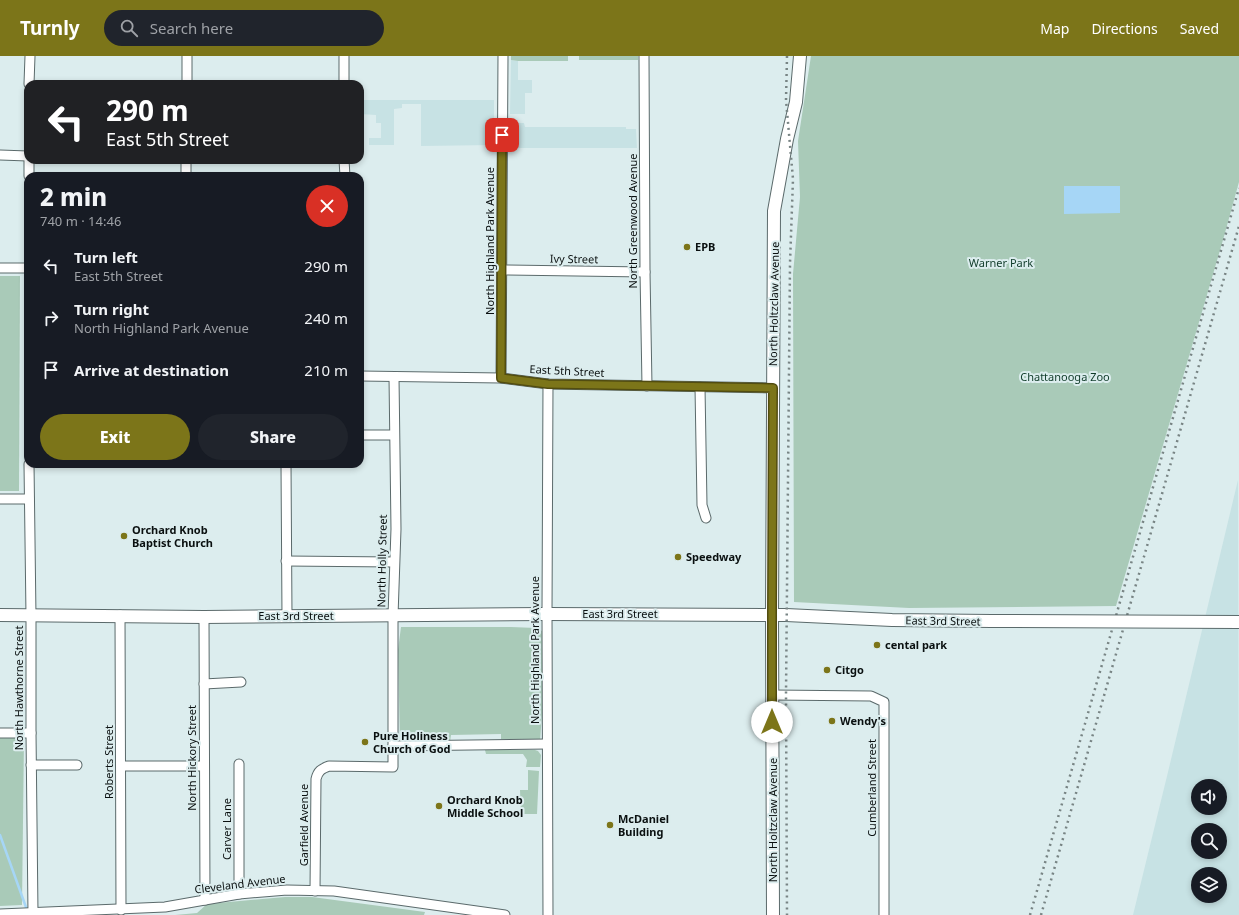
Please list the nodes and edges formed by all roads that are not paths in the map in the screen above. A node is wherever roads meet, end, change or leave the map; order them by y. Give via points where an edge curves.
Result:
1 (30, 56) edge
2 (187, 56) edge
3 (344, 56) edge
4 (503, 56) edge
5 (644, 56) edge
6 (800, 56) edge
7 (30, 80) edge
8 (187, 80) edge
9 (344, 80) edge
10 (0, 155) edge
11 (24, 156) edge
12 (0, 268) edge
13 (24, 268) edge
14 (502, 270) junction
15 (645, 272) junction
16 (364, 376) edge
17 (394, 377) junction
18 (501, 378) junction
19 (548, 384) junction
20 (647, 386) junction
21 (700, 387) junction
22 (773, 388) junction
23 (364, 435) edge
24 (394, 435) junction
25 (29, 468) edge
26 (286, 468) edge
27 (0, 499) edge
28 (29, 499) junction
29 (706, 518) dead end
30 (286, 561) junction
31 (394, 562) junction
32 (547, 614) junction
33 (0, 615) edge
34 (120, 615) junction
35 (772, 615) junction
36 (32, 616) junction
37 (287, 616) junction
38 (393, 616) junction
39 (204, 617) junction
40 (1239, 622) edge
41 (242, 682) dead end
42 (204, 684) junction
43 (773, 695) junction
44 (0, 733) edge
45 (31, 733) junction
46 (547, 744) junction
47 (393, 746) junction
48 (239, 764) dead end
49 (31, 765) junction
50 (77, 765) dead end
51 (121, 766) junction
52 (204, 766) junction
53 (315, 891) junction
54 (239, 894) junction
55 (205, 900) junction
56 (121, 910) junction
57 (33, 913) junction
58 (466, 913) edge
59 (0, 914) edge
60 (505, 915) edge
61 (548, 915) edge
62 (773, 915) edge
63 (884, 915) edge

1 - 7 street
2 - 8 street
3 - 9 street
4 - 14 street, North Highland Park Avenue
5 - 15 street, North Greenwood Avenue
6 - 22 main road, North Holtzclaw Avenue via 796,102 774,211
10 - 11 street
12 - 13 street
14 - 15 street, Ivy Street
14 - 18 street, North Highland Park Avenue
15 - 20 street, North Greenwood Avenue
16 - 17 street, East 5th Street
17 - 18 street, East 5th Street
17 - 24 street, North Holly Street
18 - 19 street, East 5th Street
19 - 20 street, East 5th Street
19 - 32 street, North Highland Park Avenue
20 - 21 street, East 5th Street
21 - 22 street, East 5th Street
21 - 29 street via 702,505
22 - 35 main road, North Holtzclaw Avenue
23 - 24 street
24 - 31 street, North Holly Street
25 - 28 street, North Hawthorne Street
26 - 30 street
27 - 28 street
28 - 36 street, North Hawthorne Street
30 - 31 street
30 - 37 street
31 - 38 street, North Holly Street
32 - 35 main road, East 3rd Street
32 - 38 main road, East 3rd Street
32 - 46 street, North Highland Park Avenue
33 - 36 main road, East 3rd Street
34 - 36 main road, East 3rd Street
34 - 39 main road, East 3rd Street
34 - 51 street, Roberts Street
35 - 40 main road, East 3rd Street, bridge via 892,620
35 - 43 main road, North Holtzclaw Avenue
36 - 45 street, North Hawthorne Street
37 - 38 main road, East 3rd Street
37 - 39 main road, East 3rd Street
38 - 47 street, North Holly Street
39 - 42 street, North Hickory Street
41 - 42 street
42 - 52 street, North Hickory Street
43 - 62 main road, North Holtzclaw Avenue
43 - 63 street, Cumberland Street via 872,696 884,702
44 - 45 street
45 - 49 street, North Hawthorne Street
46 - 47 street
46 - 61 street, North Highland Park Avenue
47 - 53 street, Garfield Avenue via 393,766 329,766 317,772
48 - 54 street, Carver Lane
49 - 50 street
49 - 57 street, North Hawthorne Street
51 - 52 street
51 - 56 street, Roberts Street
52 - 55 street, North Hickory Street
53 - 54 street, Cleveland Avenue via 287,890
53 - 58 street, Cleveland Avenue via 334,891
54 - 55 street, Cleveland Avenue
55 - 56 street, Cleveland Avenue via 165,907
56 - 57 street, Cleveland Avenue
57 - 59 street, Cleveland Avenue
58 - 60 street, Cleveland Avenue

